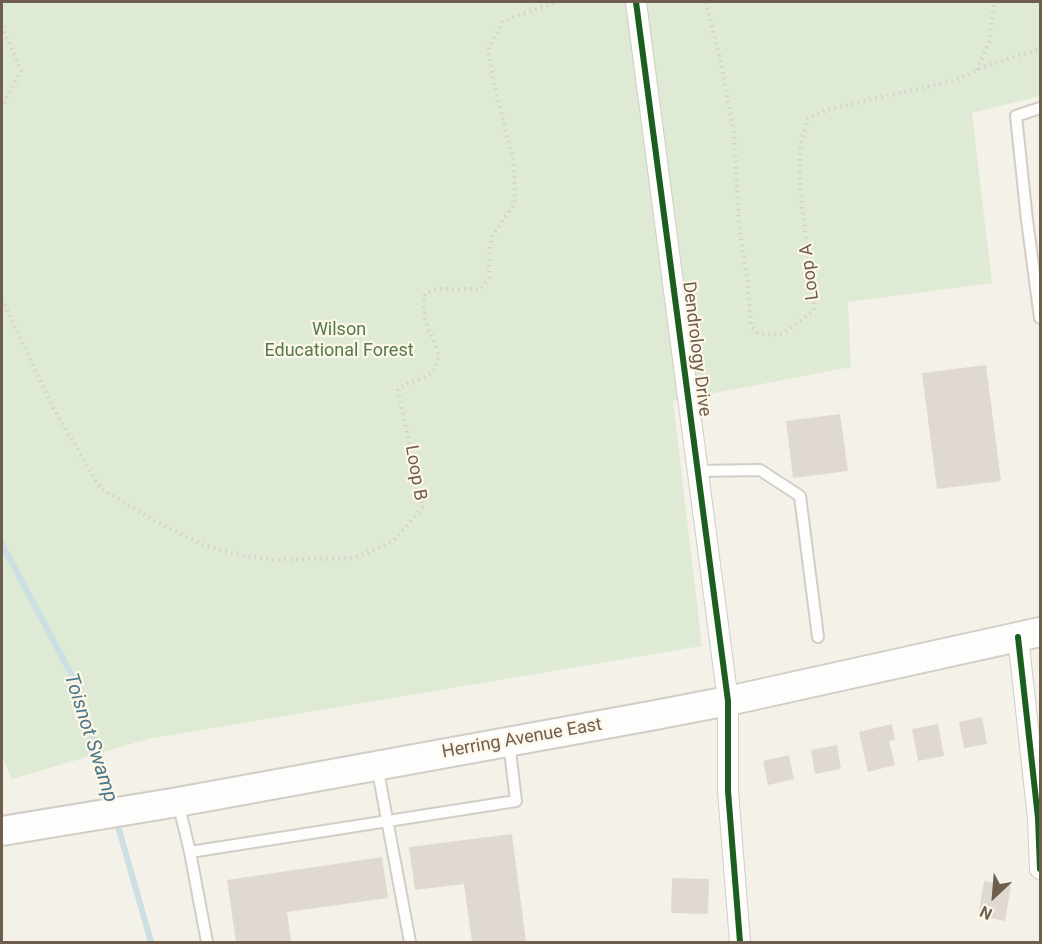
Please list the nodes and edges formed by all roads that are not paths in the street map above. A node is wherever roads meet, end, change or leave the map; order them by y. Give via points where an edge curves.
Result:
1 (636, 2) edge
2 (1041, 108) edge
3 (1041, 318) edge
4 (697, 471) junction
5 (1029, 634) edge
6 (818, 637) dead end
7 (728, 701) junction
8 (508, 742) junction
9 (377, 766) junction
10 (165, 804) junction
11 (387, 821) junction
12 (2, 831) edge
13 (190, 852) junction
14 (1041, 869) edge
15 (207, 942) edge
16 (410, 942) edge
17 (740, 942) edge

1 - 4 street, Dendrology Drive
2 - 3 lane via 1016,116
4 - 6 lane via 760,470 800,496
4 - 7 street, Dendrology Drive
5 - 7 main road, Herring Avenue East
5 - 14 street
7 - 8 main road, Herring Avenue East
7 - 17 street, Dendrology Drive via 728,791
8 - 9 main road, Herring Avenue East
8 - 11 lane via 516,801
9 - 10 main road, Herring Avenue East
9 - 11 lane
10 - 12 main road, Herring Avenue East
10 - 13 lane
11 - 13 lane
11 - 16 lane
13 - 15 lane

